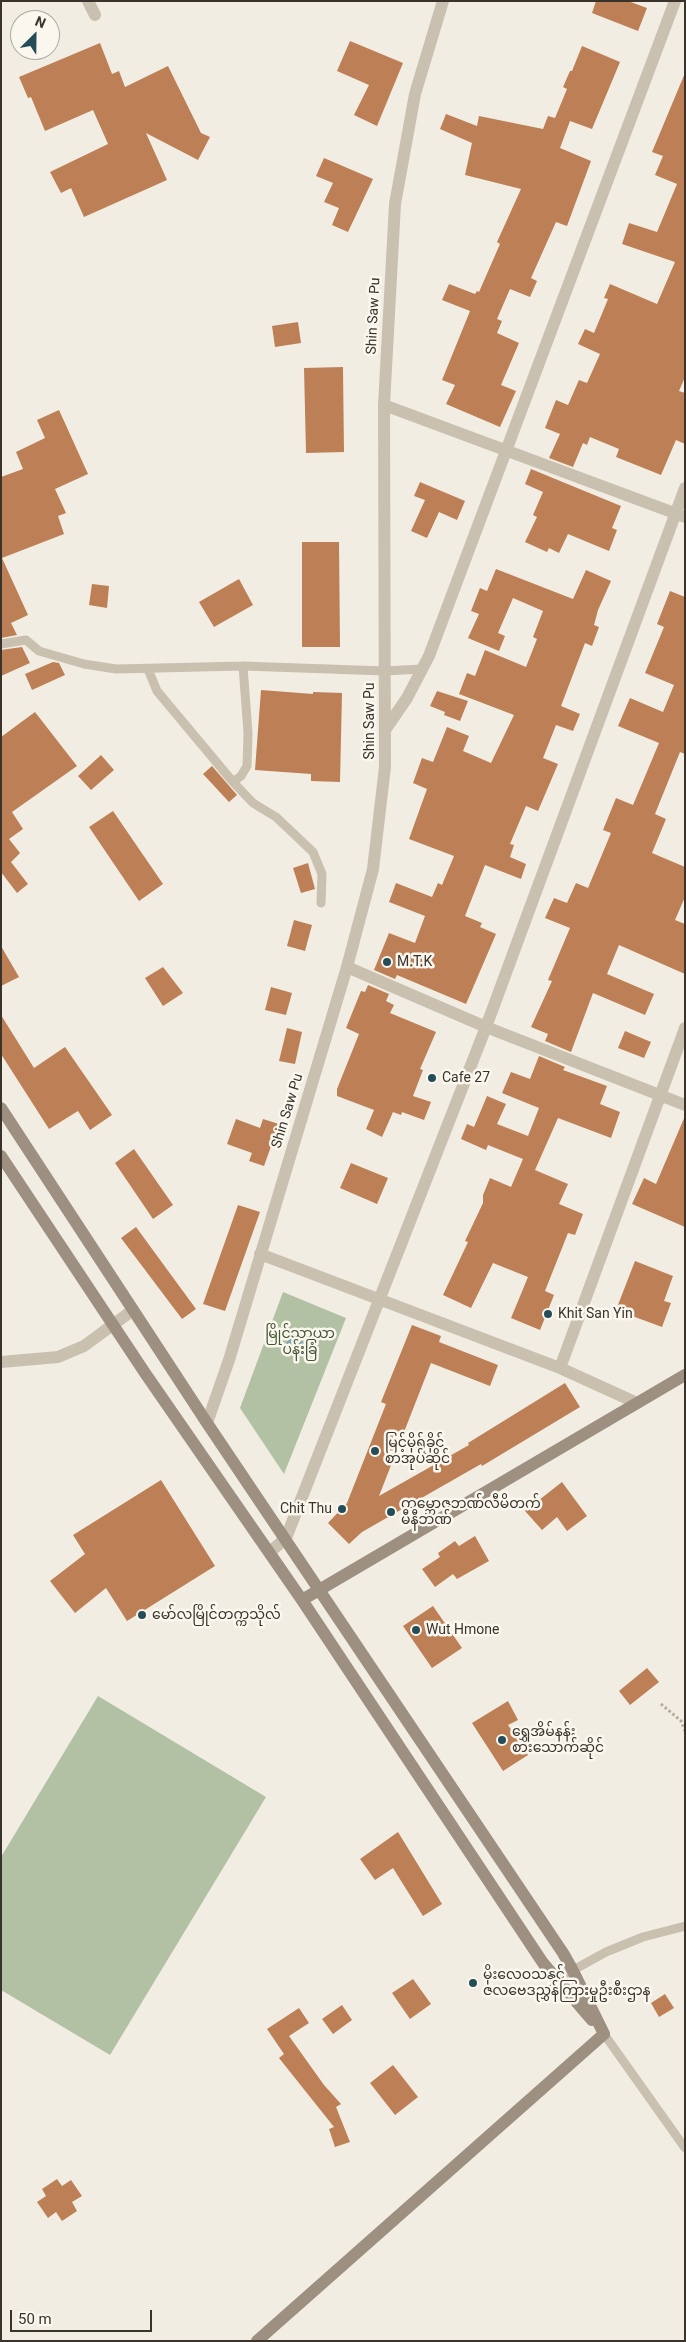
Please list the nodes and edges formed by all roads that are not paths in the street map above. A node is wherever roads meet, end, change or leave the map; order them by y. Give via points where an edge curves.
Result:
1 (88, 1) edge
2 (444, 1) edge
3 (675, 1) edge
4 (95, 15) dead end
5 (384, 405) junction
6 (506, 450) junction
7 (685, 488) edge
8 (680, 515) edge
9 (1, 644) edge
10 (243, 666) junction
11 (422, 668) junction
12 (148, 669) junction
13 (385, 671) junction
14 (384, 730) junction
15 (233, 782) junction
16 (321, 903) dead end
17 (347, 967) junction
18 (486, 1027) junction
19 (685, 1028) edge
20 (659, 1096) junction
21 (685, 1105) edge
22 (1, 1108) edge
23 (1, 1156) edge
24 (260, 1254) junction
25 (378, 1300) junction
26 (133, 1310) junction
27 (114, 1323) junction
28 (1, 1362) edge
29 (560, 1368) junction
30 (685, 1374) edge
31 (636, 1403) junction
32 (207, 1423) junction
33 (286, 1538) junction
34 (270, 1552) junction
35 (319, 1590) junction
36 (302, 1600) junction
37 (685, 1926) edge
38 (572, 1968) junction
39 (557, 1978) junction
40 (604, 2034) junction
41 (685, 2148) edge
42 (257, 2341) edge

1 - 4 street
2 - 5 street, Shin Saw Pu via 415,94 395,204
3 - 6 street
5 - 6 street
5 - 13 street, Shin Saw Pu
6 - 8 street
6 - 11 street
7 - 8 street
8 - 18 street
9 - 12 lane via 26,640 39,651 84,664
10 - 12 lane
10 - 13 lane
10 - 15 lane via 248,766
11 - 13 lane
11 - 14 street
12 - 15 lane via 157,691
13 - 14 street, Shin Saw Pu
14 - 17 street, Shin Saw Pu via 384,767 373,869
15 - 16 lane via 253,803 276,818 313,852 322,874
17 - 18 street
17 - 24 street, Shin Saw Pu
18 - 20 street
18 - 25 street
19 - 20 street
20 - 21 street
20 - 29 street
22 - 26 main road
23 - 27 main road
24 - 25 street
24 - 32 street, Shin Saw Pu
25 - 29 street
25 - 33 street
26 - 27 street
26 - 32 main road
27 - 28 street via 84,1346 58,1357
27 - 34 main road via 145,1373
29 - 31 street
30 - 31 main road
31 - 35 main road
32 - 33 main road
33 - 34 street
33 - 35 main road
34 - 36 main road
35 - 36 main road
35 - 38 main road
36 - 39 main road via 543,1963
37 - 38 lane via 643,1937
38 - 39 lane
38 - 40 main road
39 - 40 main road
40 - 41 lane
40 - 42 main road

